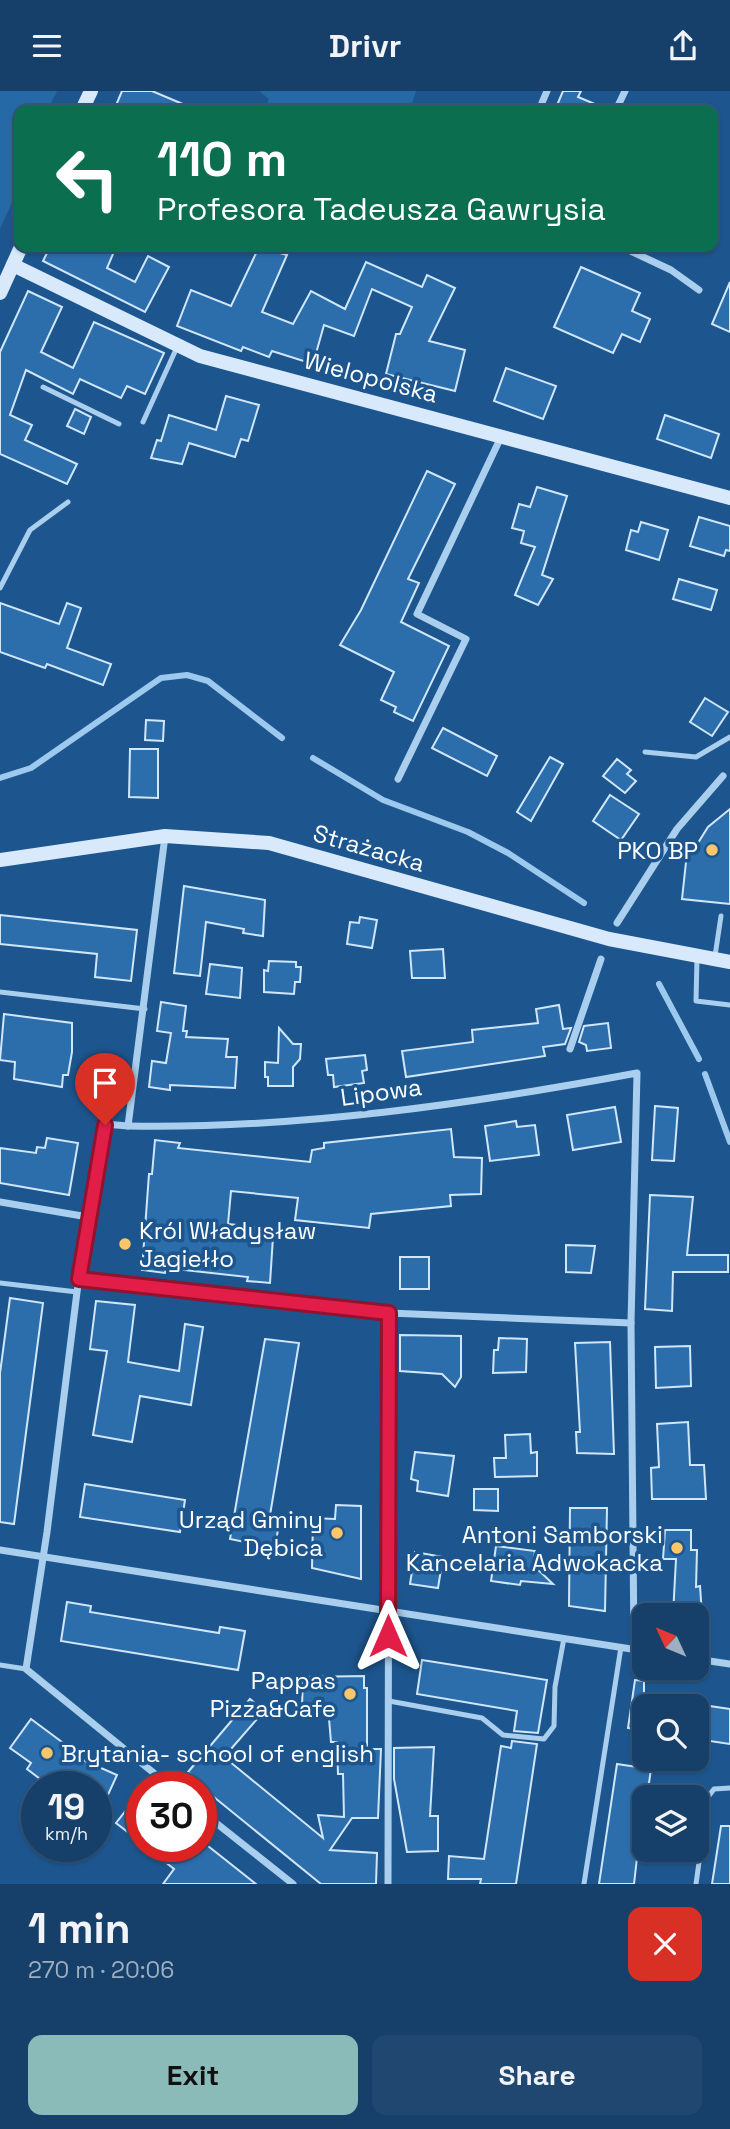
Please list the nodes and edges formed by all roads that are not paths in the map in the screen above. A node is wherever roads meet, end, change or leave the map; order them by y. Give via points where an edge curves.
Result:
1 (19, 252) edge
2 (633, 252) edge
3 (13, 265) junction
4 (699, 290) dead end
5 (0, 293) edge
6 (178, 345) junction
7 (43, 387) dead end
8 (143, 422) dead end
9 (119, 424) dead end
10 (501, 436) junction
11 (730, 498) edge
12 (68, 502) dead end
13 (0, 588) edge
14 (730, 737) edge
15 (645, 752) dead end
16 (723, 776) dead end
17 (398, 779) dead end
18 (165, 836) junction
19 (0, 860) edge
20 (721, 916) dead end
21 (617, 923) dead end
22 (697, 956) junction
23 (601, 959) dead end
24 (724, 961) edge
25 (0, 992) edge
26 (730, 1005) edge
27 (145, 1009) junction
28 (570, 1049) dead end
29 (128, 1126) junction
30 (0, 1202) edge
31 (88, 1217) junction
32 (79, 1279) junction
33 (0, 1283) edge
34 (77, 1292) junction
35 (389, 1313) junction
36 (631, 1323) junction
37 (0, 1550) edge
38 (44, 1557) junction
39 (634, 1603) edge
40 (388, 1610) junction
41 (564, 1638) junction
42 (621, 1647) junction
43 (632, 1649) edge
44 (709, 1661) edge
45 (730, 1664) edge
46 (0, 1665) edge
47 (26, 1669) junction
48 (389, 1701) junction
49 (151, 1771) edge
50 (730, 1787) edge
51 (217, 1824) edge
52 (293, 1884) edge
53 (388, 1884) edge
54 (584, 1884) edge
55 (696, 1884) edge

1 - 3 street
2 - 4 street
3 - 5 street
3 - 6 street, Wielopolska
6 - 8 lane
6 - 10 street, Wielopolska via 200,356
7 - 9 lane
10 - 11 street, Wielopolska
10 - 17 street via 417,614 466,639
12 - 13 lane via 30,530
14 - 15 lane via 696,757
16 - 21 street via 677,828
18 - 19 street, Strażacka
18 - 22 street, Strażacka via 269,843 547,923
18 - 27 street
20 - 24 lane
22 - 24 street, Strażacka
22 - 26 lane via 696,1001
23 - 28 street
25 - 27 lane
27 - 29 street
29 - 31 street via 105,1125
29 - 36 street, Lipowa via 307,1122 637,1073
30 - 31 street
31 - 32 street
32 - 34 street
32 - 35 street
33 - 34 lane
34 - 38 street
35 - 36 street
35 - 40 street
36 - 39 street
37 - 38 street
38 - 40 street
38 - 47 street
40 - 41 street
40 - 48 street
41 - 42 street
41 - 48 lane via 554,1726 544,1739 503,1735 482,1718
42 - 43 street
42 - 54 lane
44 - 45 street
46 - 47 lane
47 - 49 street
48 - 53 street
50 - 55 lane via 714,1789 708,1797
51 - 52 street

